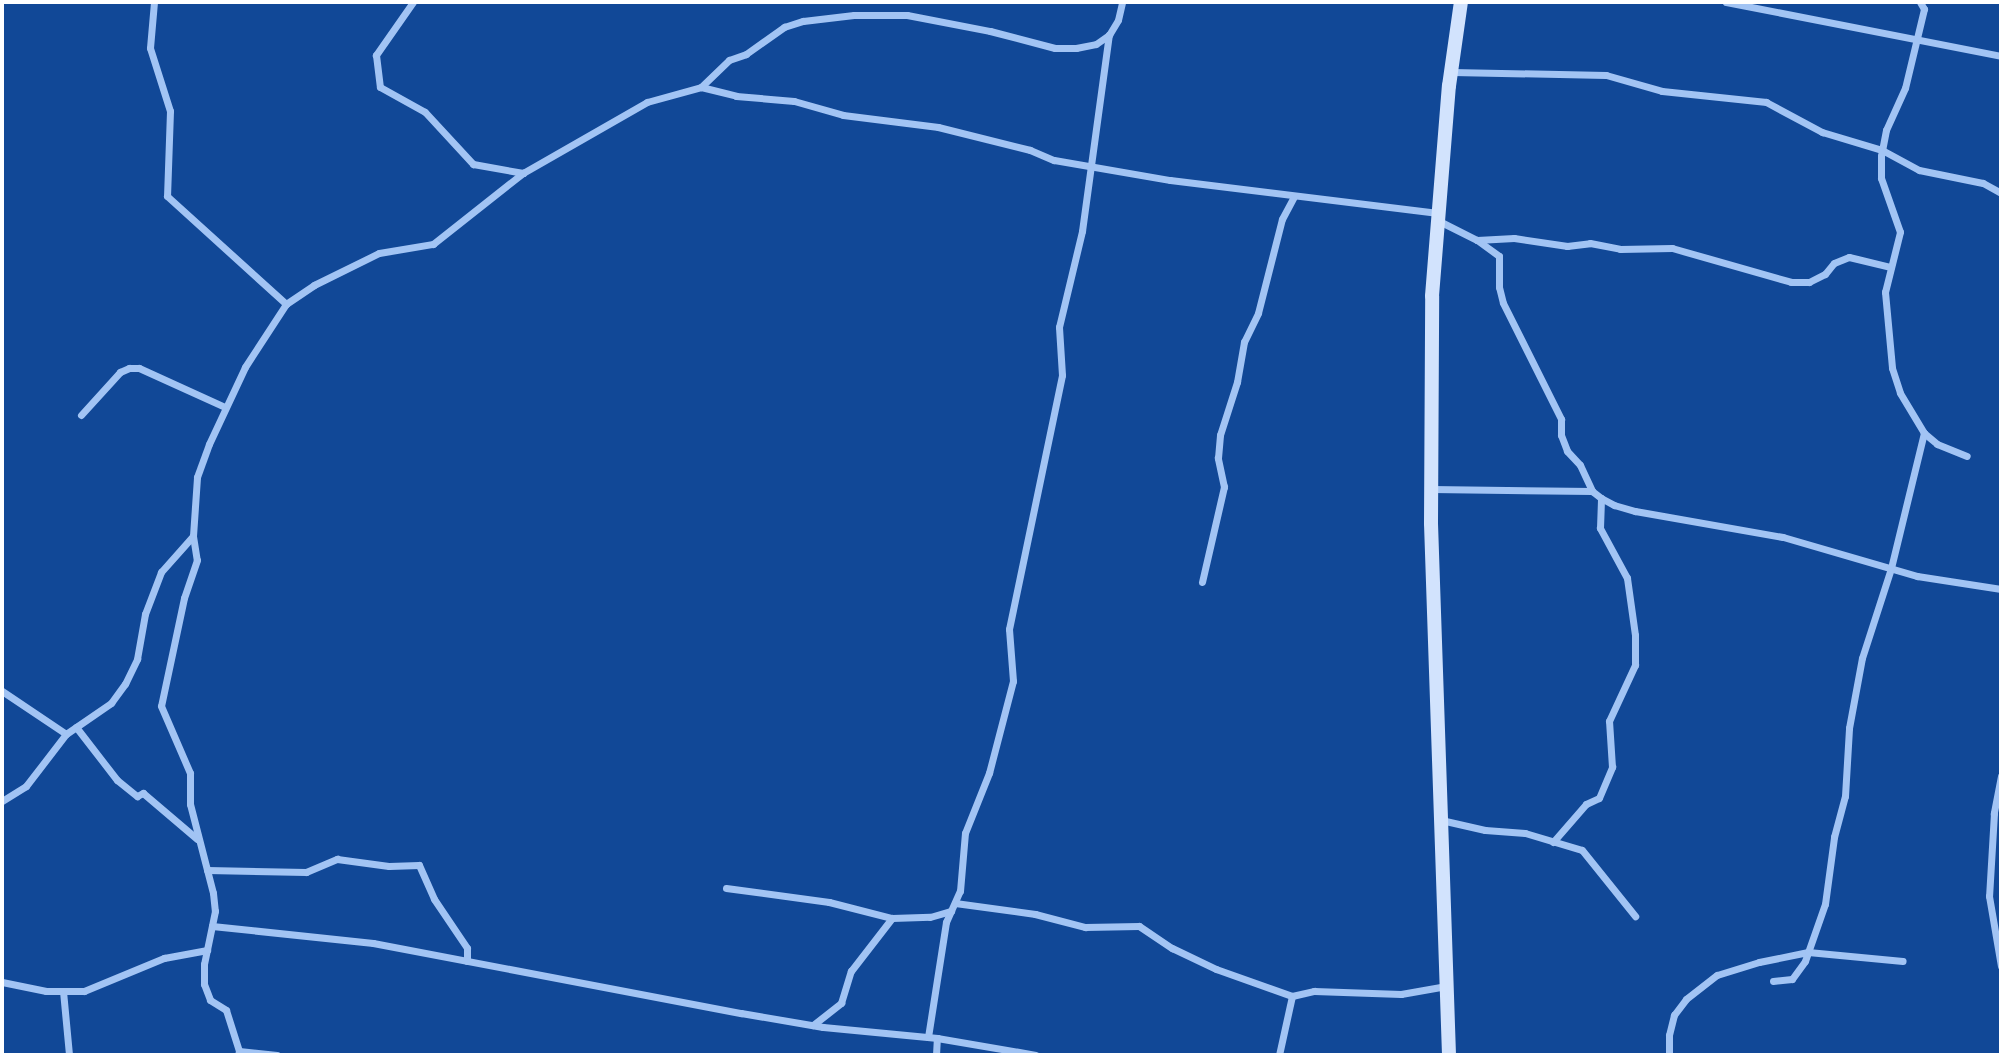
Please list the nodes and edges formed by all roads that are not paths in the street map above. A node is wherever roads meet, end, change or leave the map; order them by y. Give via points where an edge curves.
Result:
1 (154, 2) edge
2 (413, 2) edge
3 (1122, 2) edge
4 (1461, 2) edge
5 (1726, 2) edge
6 (1920, 2) edge
7 (1109, 35) junction
8 (1917, 38) junction
9 (2001, 56) edge
10 (1451, 72) junction
11 (701, 87) junction
12 (1882, 150) junction
13 (1091, 166) junction
14 (523, 173) junction
15 (2001, 193) edge
16 (1294, 196) junction
17 (1438, 217) junction
18 (1477, 240) junction
19 (1890, 267) junction
20 (286, 304) junction
21 (225, 407) junction
22 (81, 415) dead end
23 (1924, 433) junction
24 (1967, 456) dead end
25 (1431, 489) junction
26 (1592, 491) junction
27 (1601, 498) junction
28 (193, 536) junction
29 (1891, 568) junction
30 (1202, 582) dead end
31 (2001, 589) edge
32 (2, 691) edge
33 (76, 727) junction
34 (66, 734) junction
35 (2001, 776) edge
36 (2, 802) edge
37 (1441, 821) junction
38 (198, 840) junction
39 (1553, 842) junction
40 (207, 870) junction
41 (726, 888) dead end
42 (953, 907) junction
43 (1635, 916) dead end
44 (892, 918) junction
45 (212, 926) junction
46 (207, 950) junction
47 (1808, 951) junction
48 (467, 961) junction
49 (1903, 961) dead end
50 (2001, 966) edge
51 (1773, 981) dead end
52 (2, 982) edge
53 (1447, 986) junction
54 (63, 991) junction
55 (1292, 996) junction
56 (813, 1025) junction
57 (928, 1037) junction
58 (937, 1038) junction
59 (239, 1053) edge
60 (69, 1055) edge
61 (277, 1055) edge
62 (936, 1055) edge
63 (1036, 1055) edge
64 (1279, 1055) edge
65 (1449, 1055) edge
66 (1670, 1055) edge

1 - 20 street via 150,48 170,111 167,196
2 - 14 street via 376,55 380,87 425,112 472,164
3 - 7 street
4 - 10 main road
5 - 8 street
6 - 8 street via 1924,9
7 - 11 street via 1096,44 1055,48 906,15 803,21 784,27 747,54 729,60
7 - 13 street
8 - 9 street
8 - 12 street
10 - 12 street via 1606,75 1662,91 1766,102 1822,132
10 - 17 main road
11 - 13 street via 736,96 794,101 843,115 938,127
11 - 14 street via 647,102
12 - 15 street via 1919,170 1983,183
12 - 19 street via 1881,178 1900,232
13 - 16 street
13 - 42 street via 1082,231 1059,327 1062,375 1009,629 1013,681 989,773 965,833 961,891
14 - 20 street via 433,244 379,253
16 - 17 street
16 - 30 street via 1282,219 1220,435 1218,458 1224,487
17 - 18 street
17 - 25 main road via 1432,296
18 - 19 street via 1514,238 1567,246 1672,248 1791,282 1809,282 1849,257
18 - 26 street via 1499,256 1503,303 1561,419 1567,451 1580,465
19 - 23 street via 1885,292 1892,368 1900,393
20 - 21 street
21 - 22 street via 139,368 129,368
21 - 28 street via 197,477
23 - 24 street via 1937,444
23 - 29 street
25 - 26 street
25 - 37 main road
26 - 27 street
27 - 29 street via 1634,511 1783,537
27 - 39 street via 1600,528 1627,578 1635,665 1609,721 1612,767 1599,797 1586,804
28 - 33 street via 161,572 145,614 137,659 125,684 111,703
28 - 38 street via 197,560 184,598 161,706 190,773 190,804
29 - 31 street
29 - 47 street via 1862,658 1825,904
32 - 34 street
33 - 34 street
33 - 38 street via 117,780 137,796 144,793
34 - 36 street via 26,786
35 - 50 street via 1994,813 1990,896
37 - 39 street via 1525,833
37 - 53 main road
38 - 40 street
39 - 43 street via 1582,850
40 - 45 street via 215,911
40 - 48 street via 306,872 337,859 419,865 434,898 467,948
41 - 44 street via 829,902
42 - 44 street via 930,917
42 - 55 street via 1035,914 1085,927 1139,926 1216,969
42 - 57 street via 946,922
44 - 56 street via 850,971 841,1003
45 - 46 street
45 - 48 street via 373,943
46 - 54 street via 164,958 83,991
46 - 59 street via 204,984 210,1000 226,1010
47 - 49 street
47 - 51 street via 1792,979
47 - 66 street via 1717,975 1686,999 1674,1015
48 - 56 street
52 - 54 street
53 - 55 street via 1401,994 1314,991
53 - 65 main road
54 - 60 street
55 - 64 street
56 - 57 street
57 - 58 street
58 - 62 street
58 - 63 street
59 - 61 street

